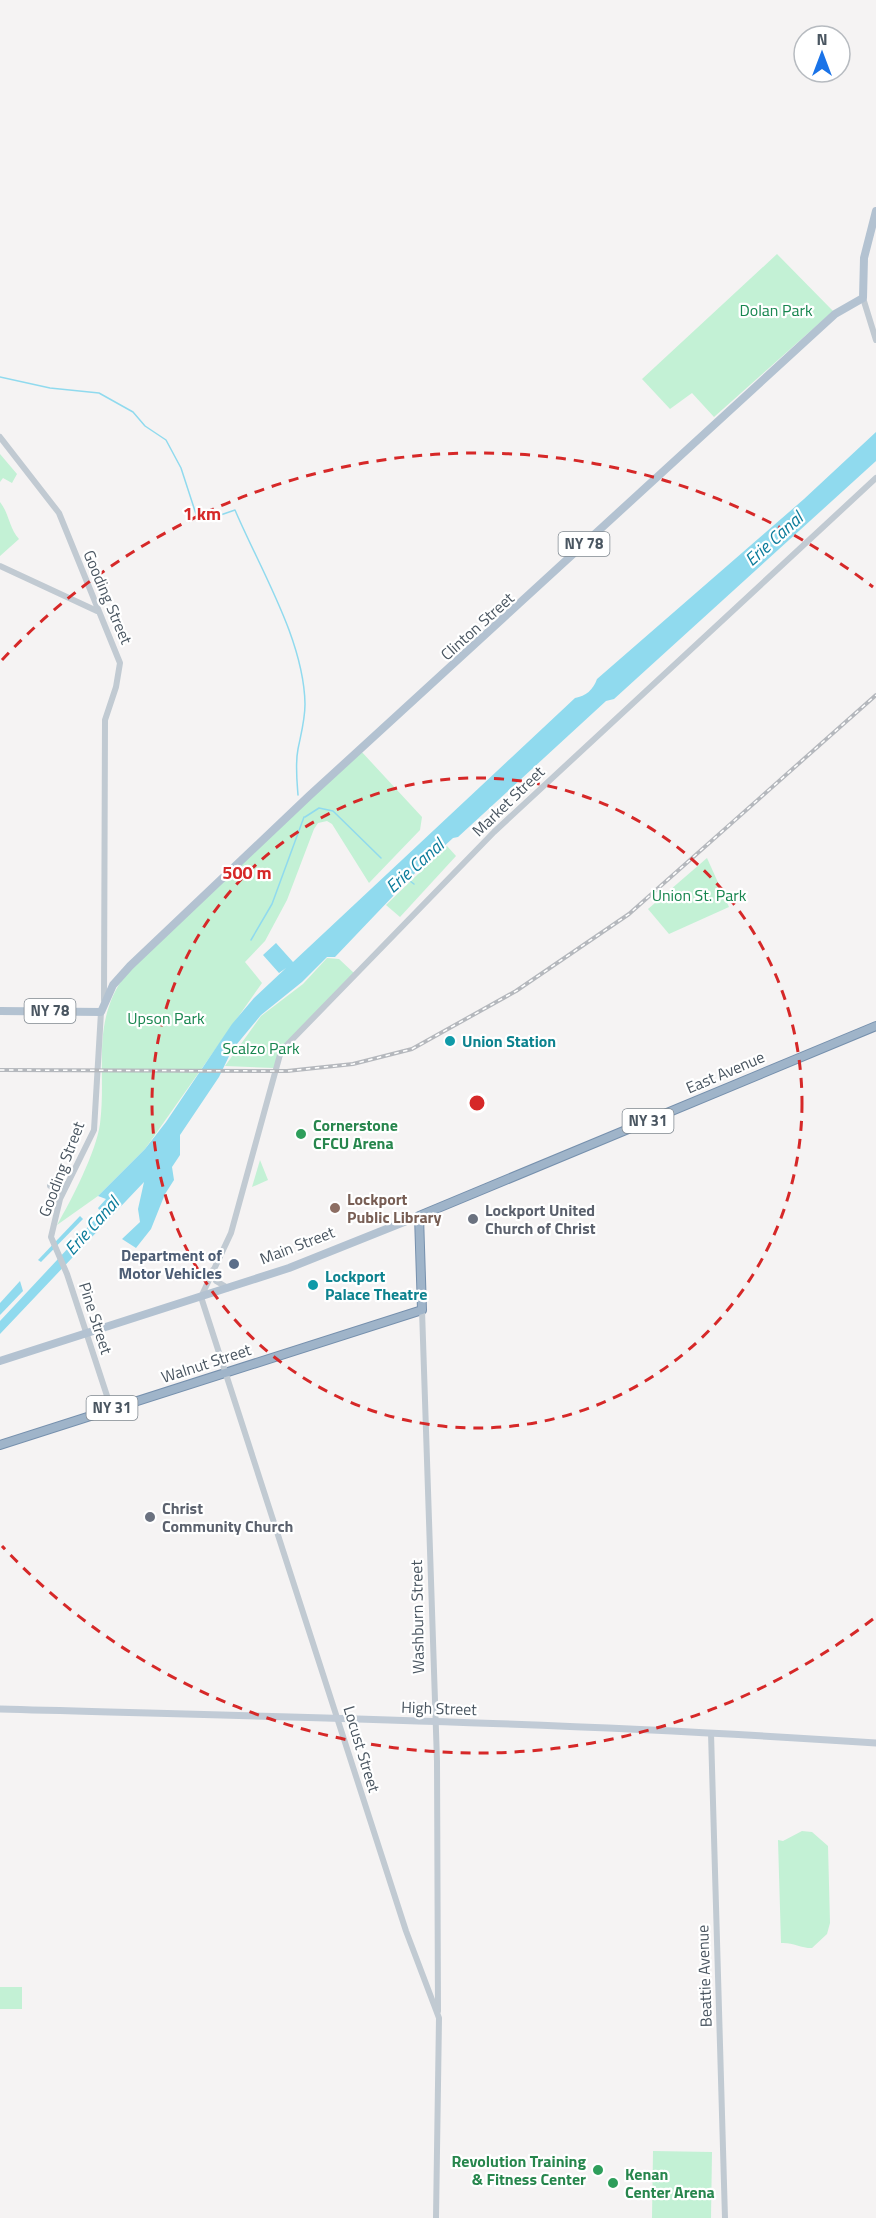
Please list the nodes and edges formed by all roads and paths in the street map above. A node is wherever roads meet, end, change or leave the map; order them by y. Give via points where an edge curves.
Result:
1 (876, 212) edge
2 (863, 298) junction
3 (876, 340) edge
4 (0, 437) edge
5 (876, 478) edge
6 (0, 566) edge
7 (97, 612) junction
8 (106, 968) junction
9 (115, 982) junction
10 (104, 1003) junction
11 (0, 1011) edge
12 (101, 1012) junction
13 (876, 1026) edge
14 (67, 1184) junction
15 (50, 1186) dead end
16 (419, 1216) junction
17 (51, 1237) joint
18 (213, 1270) junction
19 (226, 1287) junction
20 (202, 1295) junction
21 (422, 1310) junction
22 (85, 1331) junction
23 (0, 1359) edge
24 (224, 1373) junction
25 (111, 1408) junction
26 (0, 1444) edge
27 (0, 1709) edge
28 (339, 1718) junction
29 (435, 1721) junction
30 (711, 1732) junction
31 (876, 1743) edge
32 (439, 2018) junction
33 (436, 2218) edge
34 (725, 2218) edge

1 - 2 main road via 864,258
2 - 3 street
2 - 9 main road, Clinton Street / NY 78 via 835,314 309,796
4 - 7 street, Gooding Street via 59,513
5 - 18 street, Market Street via 494,832 281,1051 233,1226
6 - 7 street
7 - 8 street, Gooding Street via 116,646 120,663 105,720
8 - 9 street via 109,981
8 - 10 street, Gooding Street
9 - 10 main road, Gooding Street / NY 78
10 - 12 main road, Gooding Street / NY 78
11 - 12 main road, NY 78
12 - 14 street, Gooding Street via 94,1130
13 - 16 highway, East Avenue / NY 31
14 - 15 street
14 - 17 street, Gooding Street
16 - 19 main road, Main Street via 289,1268
16 - 21 highway, Washburn Street
17 - 22 street, Pine Street
18 - 19 street via 216,1281
18 - 20 street, Market Street
19 - 20 main road, Main Street
20 - 22 main road, Main Street
20 - 24 street, Locust Street
21 - 24 highway, Walnut Street / NY 31
21 - 29 street, Washburn Street
22 - 23 main road, Main Street
22 - 25 street, Pine Street
24 - 25 highway, Walnut Street / NY 31
24 - 28 street, Locust Street
25 - 26 highway, Walnut Street / NY 31
27 - 28 main road, High Street
28 - 29 main road, High Street
28 - 32 street, Locust Street via 406,1931
29 - 30 main road, High Street
29 - 32 street, Washburn Street
30 - 31 main road, High Street
30 - 34 street, Beattie Avenue
32 - 33 street, Locust Street

